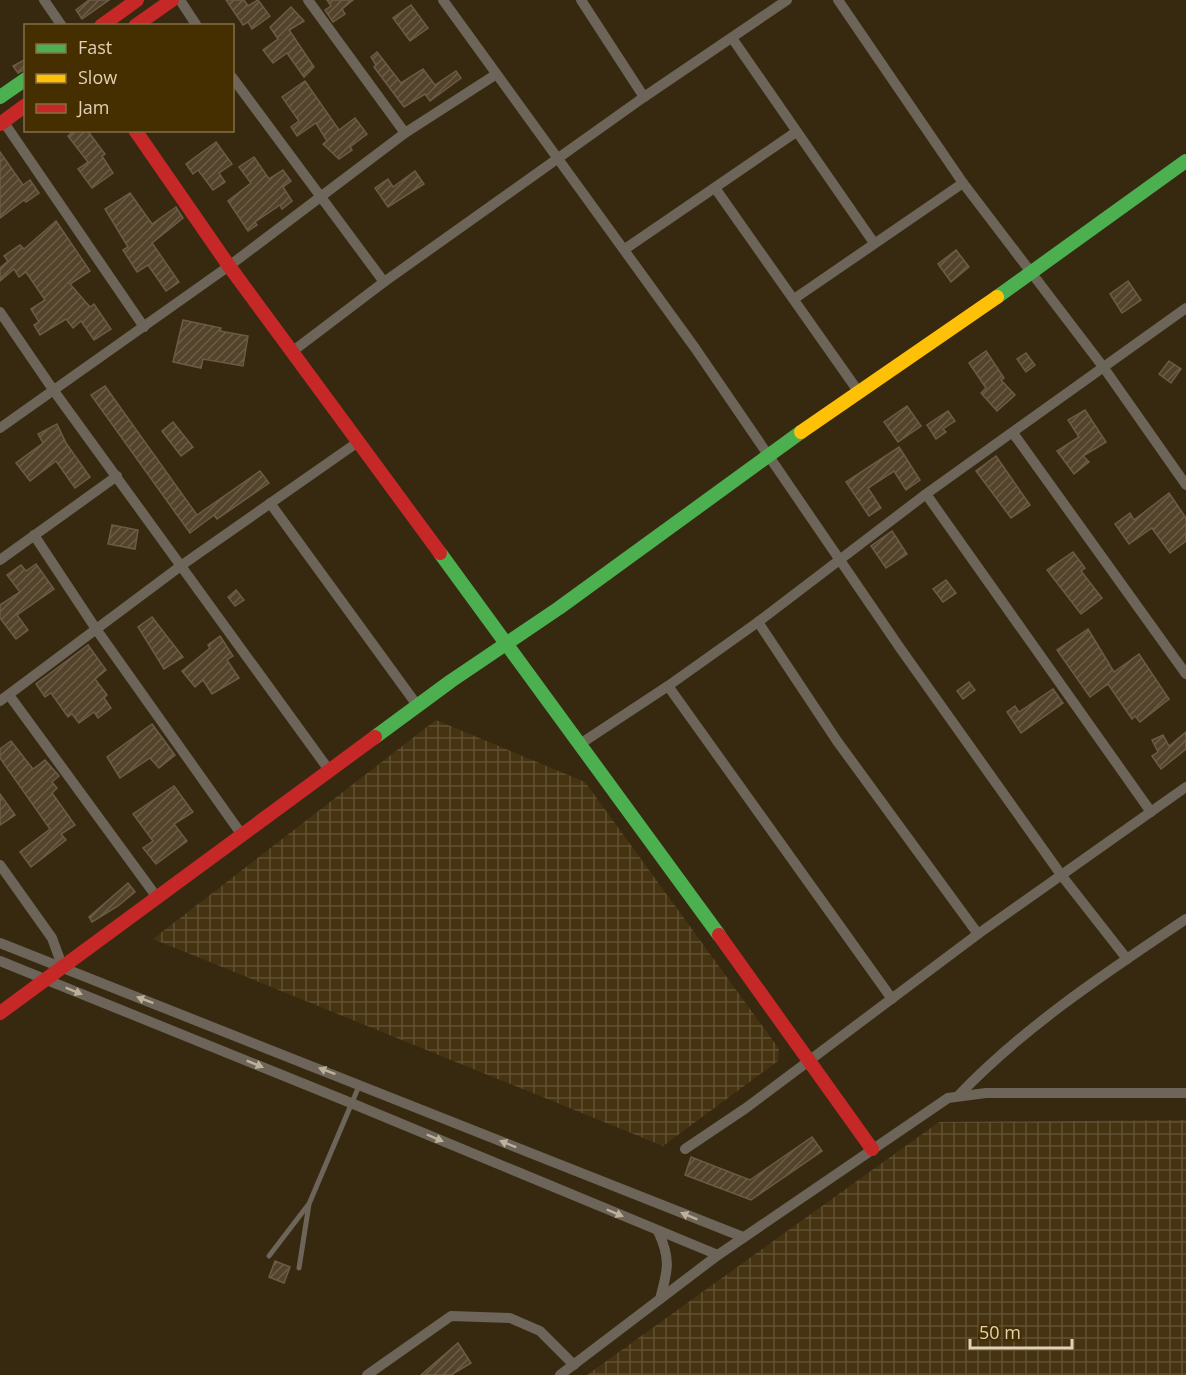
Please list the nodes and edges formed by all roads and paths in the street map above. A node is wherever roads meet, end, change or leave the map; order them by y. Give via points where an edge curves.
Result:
1 (44, 0) edge
2 (137, 0) edge
3 (172, 0) edge
4 (180, 0) edge
5 (308, 0) edge
6 (442, 0) edge
7 (596, 0) edge
8 (787, 0) edge
9 (838, 0) edge
10 (584, 4) edge
11 (61, 24) edge
12 (104, 24) edge
13 (138, 24) edge
14 (196, 24) edge
15 (732, 39) junction
16 (495, 75) junction
17 (24, 80) edge
18 (234, 80) edge
19 (0, 97) edge
20 (644, 97) junction
21 (24, 106) edge
22 (1, 123) edge
23 (136, 132) edge
24 (796, 132) junction
25 (405, 133) junction
26 (558, 159) junction
27 (1186, 161) edge
28 (963, 183) junction
29 (715, 188) junction
30 (320, 196) junction
31 (874, 243) junction
32 (625, 249) junction
33 (229, 266) junction
34 (1030, 274) junction
35 (384, 282) junction
36 (794, 299) junction
37 (1186, 308) edge
38 (0, 312) edge
39 (144, 327) junction
40 (293, 351) junction
41 (1104, 368) junction
42 (54, 391) junction
43 (858, 391) junction
44 (0, 428) edge
45 (1013, 432) junction
46 (358, 442) junction
47 (768, 457) junction
48 (117, 476) junction
49 (1186, 485) edge
50 (926, 494) junction
51 (270, 503) junction
52 (34, 535) junction
53 (0, 560) edge
54 (839, 560) junction
55 (182, 565) junction
56 (758, 622) junction
57 (96, 629) junction
58 (507, 643) junction
59 (1186, 674) edge
60 (668, 686) junction
61 (4, 698) edge
62 (417, 705) junction
63 (580, 744) junction
64 (329, 770) junction
65 (1186, 787) edge
66 (1151, 812) junction
67 (242, 836) junction
68 (0, 865) edge
69 (1062, 876) junction
70 (156, 896) junction
71 (1186, 919) edge
72 (978, 934) junction
73 (0, 942) edge
74 (1127, 959) junction
75 (0, 961) edge
76 (63, 968) junction
77 (46, 980) junction
78 (892, 999) junction
79 (0, 1013) edge
80 (807, 1060) junction
81 (359, 1084) junction
82 (1186, 1093) edge
83 (959, 1095) junction
84 (351, 1103) junction
85 (685, 1149) dead end
86 (872, 1149) junction
87 (309, 1204) junction
88 (658, 1231) junction
89 (743, 1238) junction
90 (718, 1255) junction
91 (269, 1256) dead end
92 (299, 1268) dead end
93 (660, 1300) junction
94 (574, 1365) junction
95 (367, 1375) edge
96 (560, 1375) edge

1 - 11 street
2 - 12 street
3 - 13 street
4 - 14 street
5 - 25 street
6 - 16 street
7 - 10 street
8 - 15 street
9 - 28 street
10 - 20 street
15 - 20 street
15 - 24 street
16 - 25 street
16 - 26 street
17 - 19 street
18 - 30 street
20 - 26 street
21 - 22 street
22 - 39 street
23 - 33 street
24 - 29 street
24 - 31 street
25 - 30 street
26 - 32 street
26 - 35 street
27 - 34 street
28 - 31 street
28 - 34 street
29 - 32 street
29 - 36 street
30 - 33 street
30 - 35 street
31 - 36 street
32 - 47 street
33 - 39 street
33 - 40 street
34 - 41 street
34 - 43 street
35 - 40 street
36 - 43 street
37 - 41 street
38 - 42 street
39 - 42 street
40 - 46 street
41 - 45 street
41 - 49 street
42 - 44 street
42 - 48 street
43 - 47 street
45 - 50 street
45 - 59 street
46 - 51 street
46 - 58 street
47 - 54 street
47 - 58 street
48 - 52 street
48 - 55 street
50 - 54 street
50 - 66 street
51 - 55 street
51 - 62 street
52 - 53 street
52 - 57 street
54 - 56 street
54 - 69 street
55 - 57 street
55 - 64 street
56 - 60 street
56 - 72 street via 837,741
57 - 61 street
57 - 67 street
58 - 62 street
58 - 63 street
60 - 63 street
60 - 78 street
61 - 70 street
62 - 64 street
63 - 80 street
64 - 67 street
65 - 66 street
66 - 69 street
67 - 70 street
68 - 76 street via 52,938
69 - 72 street
69 - 74 street
70 - 76 street
71 - 74 street
72 - 78 street
73 - 76 street
74 - 83 street via 995,1058
75 - 77 street
76 - 77 street
81 -> 76 street
77 - 79 street
77 -> 84 street
78 - 80 street
80 - 85 street
80 - 86 street
81 - 84 lane
89 -> 81 street
82 - 83 street
83 - 86 street via 938,1104
84 - 87 lane
84 -> 88 street
86 - 89 street
87 - 91 lane
87 - 92 lane
88 - 90 street
88 - 93 street via 667,1250 668,1270
89 - 90 street
90 - 93 street
93 - 94 street
94 - 95 street via 540,1331 510,1318 451,1316
94 - 96 street

